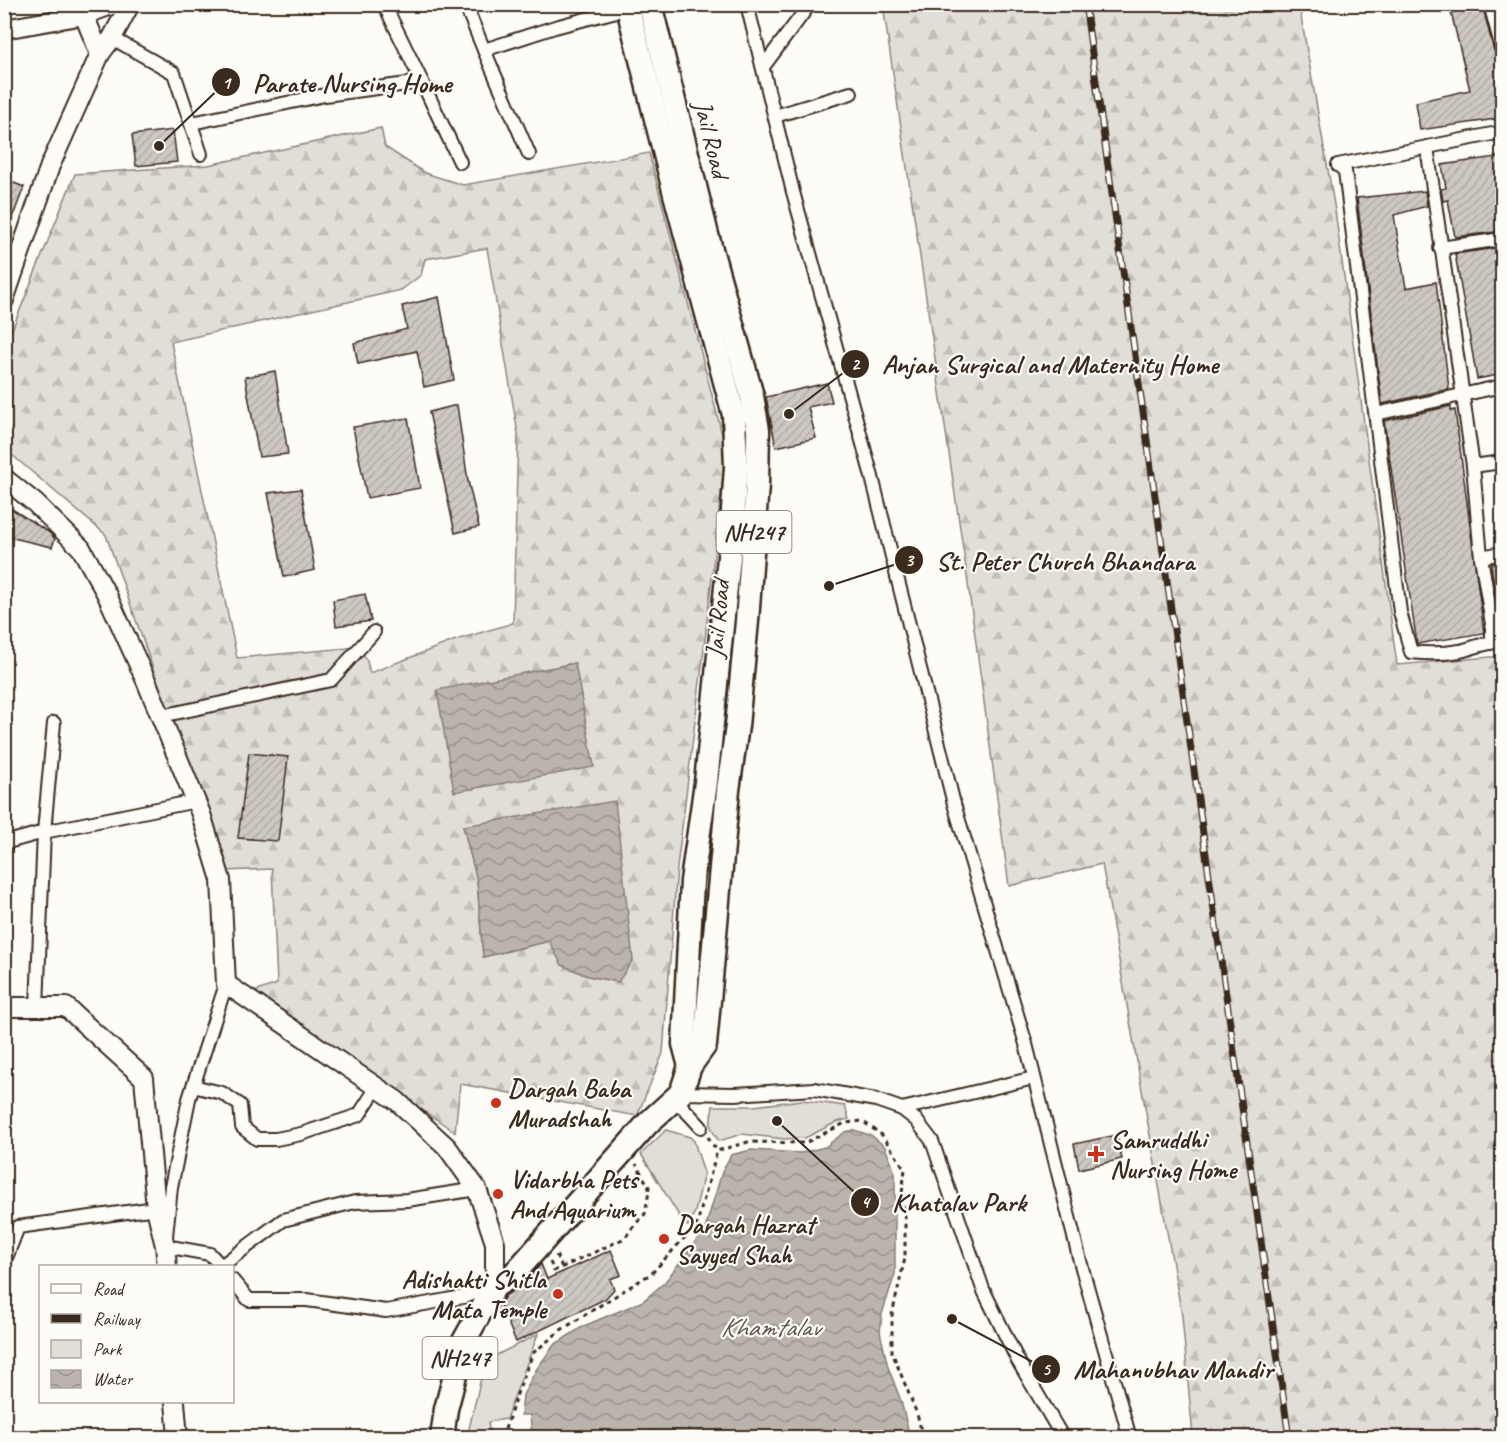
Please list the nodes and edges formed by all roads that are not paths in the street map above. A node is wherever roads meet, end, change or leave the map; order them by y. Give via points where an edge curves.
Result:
1 (114, 4) edge
2 (130, 4) edge
3 (384, 4) edge
4 (465, 4) edge
5 (747, 4) edge
6 (810, 4) edge
7 (1491, 4) edge
8 (635, 6) edge
9 (84, 15) junction
10 (4, 29) edge
11 (112, 38) junction
12 (1503, 49) edge
13 (484, 50) junction
14 (100, 54) junction
15 (762, 67) junction
16 (422, 82) junction
17 (851, 93) dead end
18 (775, 116) junction
19 (192, 123) junction
20 (1503, 132) edge
21 (1427, 147) junction
22 (201, 154) dead end
23 (529, 154) dead end
24 (460, 162) dead end
25 (1503, 239) edge
26 (1440, 248) junction
27 (5, 295) edge
28 (1503, 386) edge
29 (1462, 394) junction
30 (1376, 414) junction
31 (1503, 462) edge
32 (1473, 466) junction
33 (4, 478) edge
34 (1503, 553) edge
35 (1481, 557) junction
36 (374, 632) dead end
37 (1498, 642) edge
38 (161, 716) junction
39 (54, 723) dead end
40 (196, 801) junction
41 (44, 832) junction
42 (4, 843) edge
43 (226, 984) junction
44 (4, 1007) edge
45 (38, 1007) junction
46 (1034, 1078) junction
47 (193, 1086) junction
48 (377, 1087) junction
49 (678, 1096) junction
50 (902, 1109) junction
51 (701, 1127) dead end
52 (477, 1189) junction
53 (156, 1208) junction
54 (165, 1246) junction
55 (4, 1263) edge
56 (167, 1265) edge
57 (220, 1265) edge
58 (222, 1265) edge
59 (234, 1282) edge
60 (495, 1286) junction
61 (175, 1403) edge
62 (178, 1437) edge
63 (442, 1437) edge
64 (1063, 1437) edge
65 (1130, 1437) edge

1 - 9 main road
2 - 11 main road
3 - 16 street
4 - 13 street
5 - 15 street
6 - 15 street
7 - 12 street
8 - 13 street
8 - 49 highway, Jail Road / NH247 via 704,224 758,430 747,621 705,1045 690,1066
9 - 10 main road
9 - 14 main road
11 - 14 main road
11 - 19 street via 174,73
13 - 23 street
14 - 27 main road via 50,166
15 - 18 street
16 - 19 street via 325,95
16 - 24 street
17 - 18 street
18 - 46 street via 954,804
19 - 22 street
20 - 21 street
21 - 26 street
21 - 30 street via 1338,165 1345,171
25 - 26 street
26 - 29 street
28 - 29 street
29 - 30 street
29 - 32 street
30 - 37 street via 1400,612 1411,652 1436,655
31 - 32 street
32 - 35 street
33 - 38 main road via 81,548 107,595
34 - 35 street
35 - 37 street
36 - 38 street via 331,680
38 - 40 main road
39 - 41 street
40 - 41 street
40 - 43 main road via 220,880
41 - 42 street
41 - 45 street
43 - 47 street
43 - 48 main road
44 - 45 main road
45 - 53 main road via 66,1007 144,1078
46 - 50 street
46 - 65 street
47 - 48 street via 222,1093 240,1105 242,1127 257,1139 301,1134 358,1115
47 - 54 street via 171,1187
48 - 52 main road via 447,1147
49 - 50 street via 814,1089 876,1100
49 - 51 street
49 - 60 highway, Jail Road / NH247 via 648,1123 513,1275
50 - 64 street via 932,1141 983,1289 1017,1359
52 - 58 street via 407,1200 355,1202 283,1220
52 - 60 main road via 495,1243
53 - 54 main road
53 - 55 street via 18,1227
54 - 56 main road
54 - 57 street via 210,1254
59 - 60 street via 249,1300 307,1300 386,1311 463,1297
60 - 63 highway, NH247 via 464,1341
61 - 62 main road

